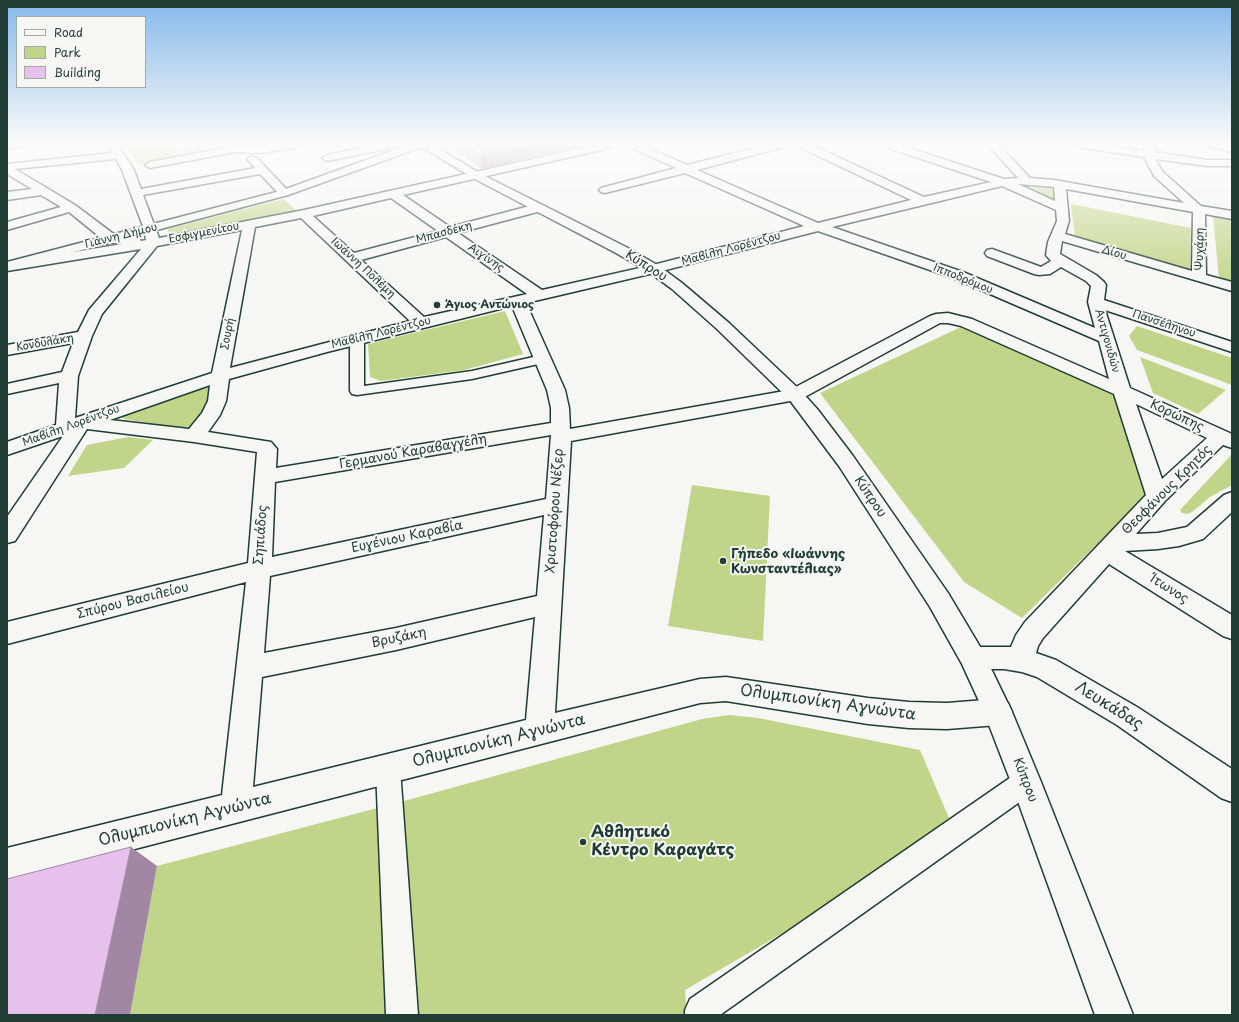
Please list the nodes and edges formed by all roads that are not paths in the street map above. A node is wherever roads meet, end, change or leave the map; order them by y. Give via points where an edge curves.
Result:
1 (30, 193) edge
2 (45, 193) edge
3 (136, 193) edge
4 (284, 193) edge
5 (399, 193) edge
6 (508, 193) edge
7 (738, 193) edge
8 (904, 193) edge
9 (957, 193) edge
10 (1027, 193) edge
11 (1061, 193) edge
12 (1108, 193) edge
13 (1179, 193) edge
14 (393, 194) junction
15 (7, 196) edge
16 (922, 201) junction
17 (71, 208) junction
18 (537, 208) junction
19 (1062, 208) junction
20 (1198, 209) junction
21 (304, 214) junction
22 (1232, 215) edge
23 (249, 225) junction
24 (7, 226) edge
25 (816, 227) junction
26 (447, 232) junction
27 (152, 236) junction
28 (1058, 236) junction
29 (111, 239) junction
30 (992, 253) dead end
31 (351, 258) junction
32 (1061, 261) junction
33 (7, 266) edge
34 (654, 269) junction
35 (1199, 277) junction
36 (1093, 279) junction
37 (1232, 287) edge
38 (539, 295) junction
39 (517, 300) junction
40 (1096, 302) junction
41 (421, 323) junction
42 (84, 336) junction
43 (357, 339) junction
44 (1107, 339) junction
45 (1231, 345) edge
46 (7, 350) edge
47 (542, 359) junction
48 (69, 376) junction
49 (220, 376) junction
50 (7, 389) edge
51 (1122, 391) junction
52 (795, 395) junction
53 (74, 425) junction
54 (560, 432) junction
55 (194, 436) junction
56 (1226, 439) edge
57 (7, 449) edge
58 (265, 477) junction
59 (1157, 496) junction
60 (1232, 500) edge
61 (555, 505) junction
62 (8, 532) edge
63 (1111, 547) junction
64 (259, 569) junction
65 (548, 604) junction
66 (1232, 628) edge
67 (7, 633) edge
68 (973, 658) junction
69 (1022, 660) junction
70 (249, 668) junction
71 (998, 712) junction
72 (540, 730) junction
73 (388, 769) junction
74 (1026, 782) junction
75 (1232, 787) edge
76 (236, 807) junction
77 (7, 866) edge
78 (402, 1015) edge
79 (701, 1015) edge
80 (1114, 1015) edge

1 - 15 street
2 - 17 street
3 - 27 street
4 - 27 street, Γιάννη Δήμου
5 - 14 street, Εσφιγμενίτου
6 - 18 street, Κύπρου
7 - 25 street, Ιπποδρόμου
8 - 16 street
9 - 16 street, Μαβίλη Λορέντζου
10 - 19 street
11 - 19 street
12 - 20 street, Μαβίλη Λορέντζου
13 - 20 street, Ψυχάρη
14 - 21 street, Εσφιγμενίτου
14 - 26 street, Αιγίνης
16 - 25 street, Μαβίλη Λορέντζου
17 - 24 street
17 - 29 street
18 - 26 street, Μπασδέκη
18 - 34 street, Κύπρου via 622,250
19 - 28 street via 1062,226
20 - 22 street, Μαβίλη Λορέντζου
20 - 35 street, Ψυχάρη
21 - 23 street, Εσφιγμενίτου
21 - 31 street, Ιωάννη Πολέμη
23 - 27 street, Εσφιγμενίτου
23 - 49 street, Σουρή
25 - 34 street, Μαβίλη Λορέντζου
25 - 44 street, Ιπποδρόμου via 958,275
26 - 31 street, Μπασδέκη
26 - 38 street, Αιγίνης
27 - 29 street
27 - 33 street, Εσφιγμενίτου
27 - 42 street via 95,313
28 - 32 street via 1053,255
28 - 35 street, Δίου
28 - 36 street, Δίου via 1086,258 1098,272 1097,277
29 - 33 street, Γιάννη Δήμου
30 - 32 street via 1039,271 1046,271
31 - 41 street, Ιωάννη Πολέμη
32 - 36 street
34 - 38 street, Μαβίλη Λορέντζου
34 - 52 street, Κύπρου via 705,310
35 - 37 street, Δίου
36 - 40 street, Αντιγονιδών via 1100,286
38 - 39 street, Μαβίλη Λορέντζου
39 - 41 street, Μαβίλη Λορέντζου
39 - 47 street, Χριστοφόρου Νέζερ
40 - 44 street, Αντιγονιδών
40 - 45 street, Πανσέληνου
41 - 43 street, Μαβίλη Λορέντζου
42 - 46 street, Κονδυλάκη
42 - 48 street
43 - 47 street via 357,391 472,375
43 - 49 street, Μαβίλη Λορέντζου
44 - 51 street, Αντιγονιδών
47 - 54 street, Χριστοφόρου Νέζερ via 558,399
48 - 50 street
48 - 53 street
49 - 53 street, Μαβίλη Λορέντζου
49 - 55 street, Σουρή via 214,409
51 - 52 street, Κορώπης via 966,322 948,318 936,319
51 - 56 street, Κορώπης
51 - 59 street, Αντιγονιδών
52 - 54 street, Γερμανού Καραβαγγέλη
52 - 68 street, Κύπρου via 846,461 940,600
53 - 55 street, Σηπιάδος
53 - 57 street, Μαβίλη Λορέντζου
53 - 62 street
54 - 58 street, Γερμανού Καραβαγγέλη
54 - 61 street, Χριστοφόρου Νέζερ
55 - 58 street, Σηπιάδος via 264,447 267,449
56 - 59 street, Θεοφάνους Κρητός
58 - 64 street, Σηπιάδος
59 - 63 street, Θεοφάνους Κρητός
60 - 63 street, Θεοφάνους Κρητός via 1195,532 1179,538
61 - 64 street, Ευγένιου Καραβία
61 - 65 street, Χριστοφόρου Νέζερ
63 - 66 street, Ίτωνος
63 - 69 street, Θεοφάνους Κρητός via 1034,630 1025,643
64 - 67 street, Σπύρου Βασιλείου
64 - 70 street, Σηπιάδος
65 - 70 street, Βρυζάκη via 396,639
65 - 72 street, Χριστοφόρου Νέζερ
68 - 69 street, Λευκάδας
68 - 71 street, Κύπρου
69 - 75 street, Λευκάδας via 1046,668 1106,703
70 - 76 street, Σηπιάδος
71 - 72 street, Ολυμπιονίκη Αγνώντα via 947,716 909,715 726,689 700,691
71 - 74 street, Κύπρου
72 - 73 street, Ολυμπιονίκη Αγνώντα
73 - 76 street, Ολυμπιονίκη Αγνώντα
73 - 78 street
74 - 79 street via 701,1010
74 - 80 street, Κύπρου
76 - 77 street, Ολυμπιονίκη Αγνώντα

